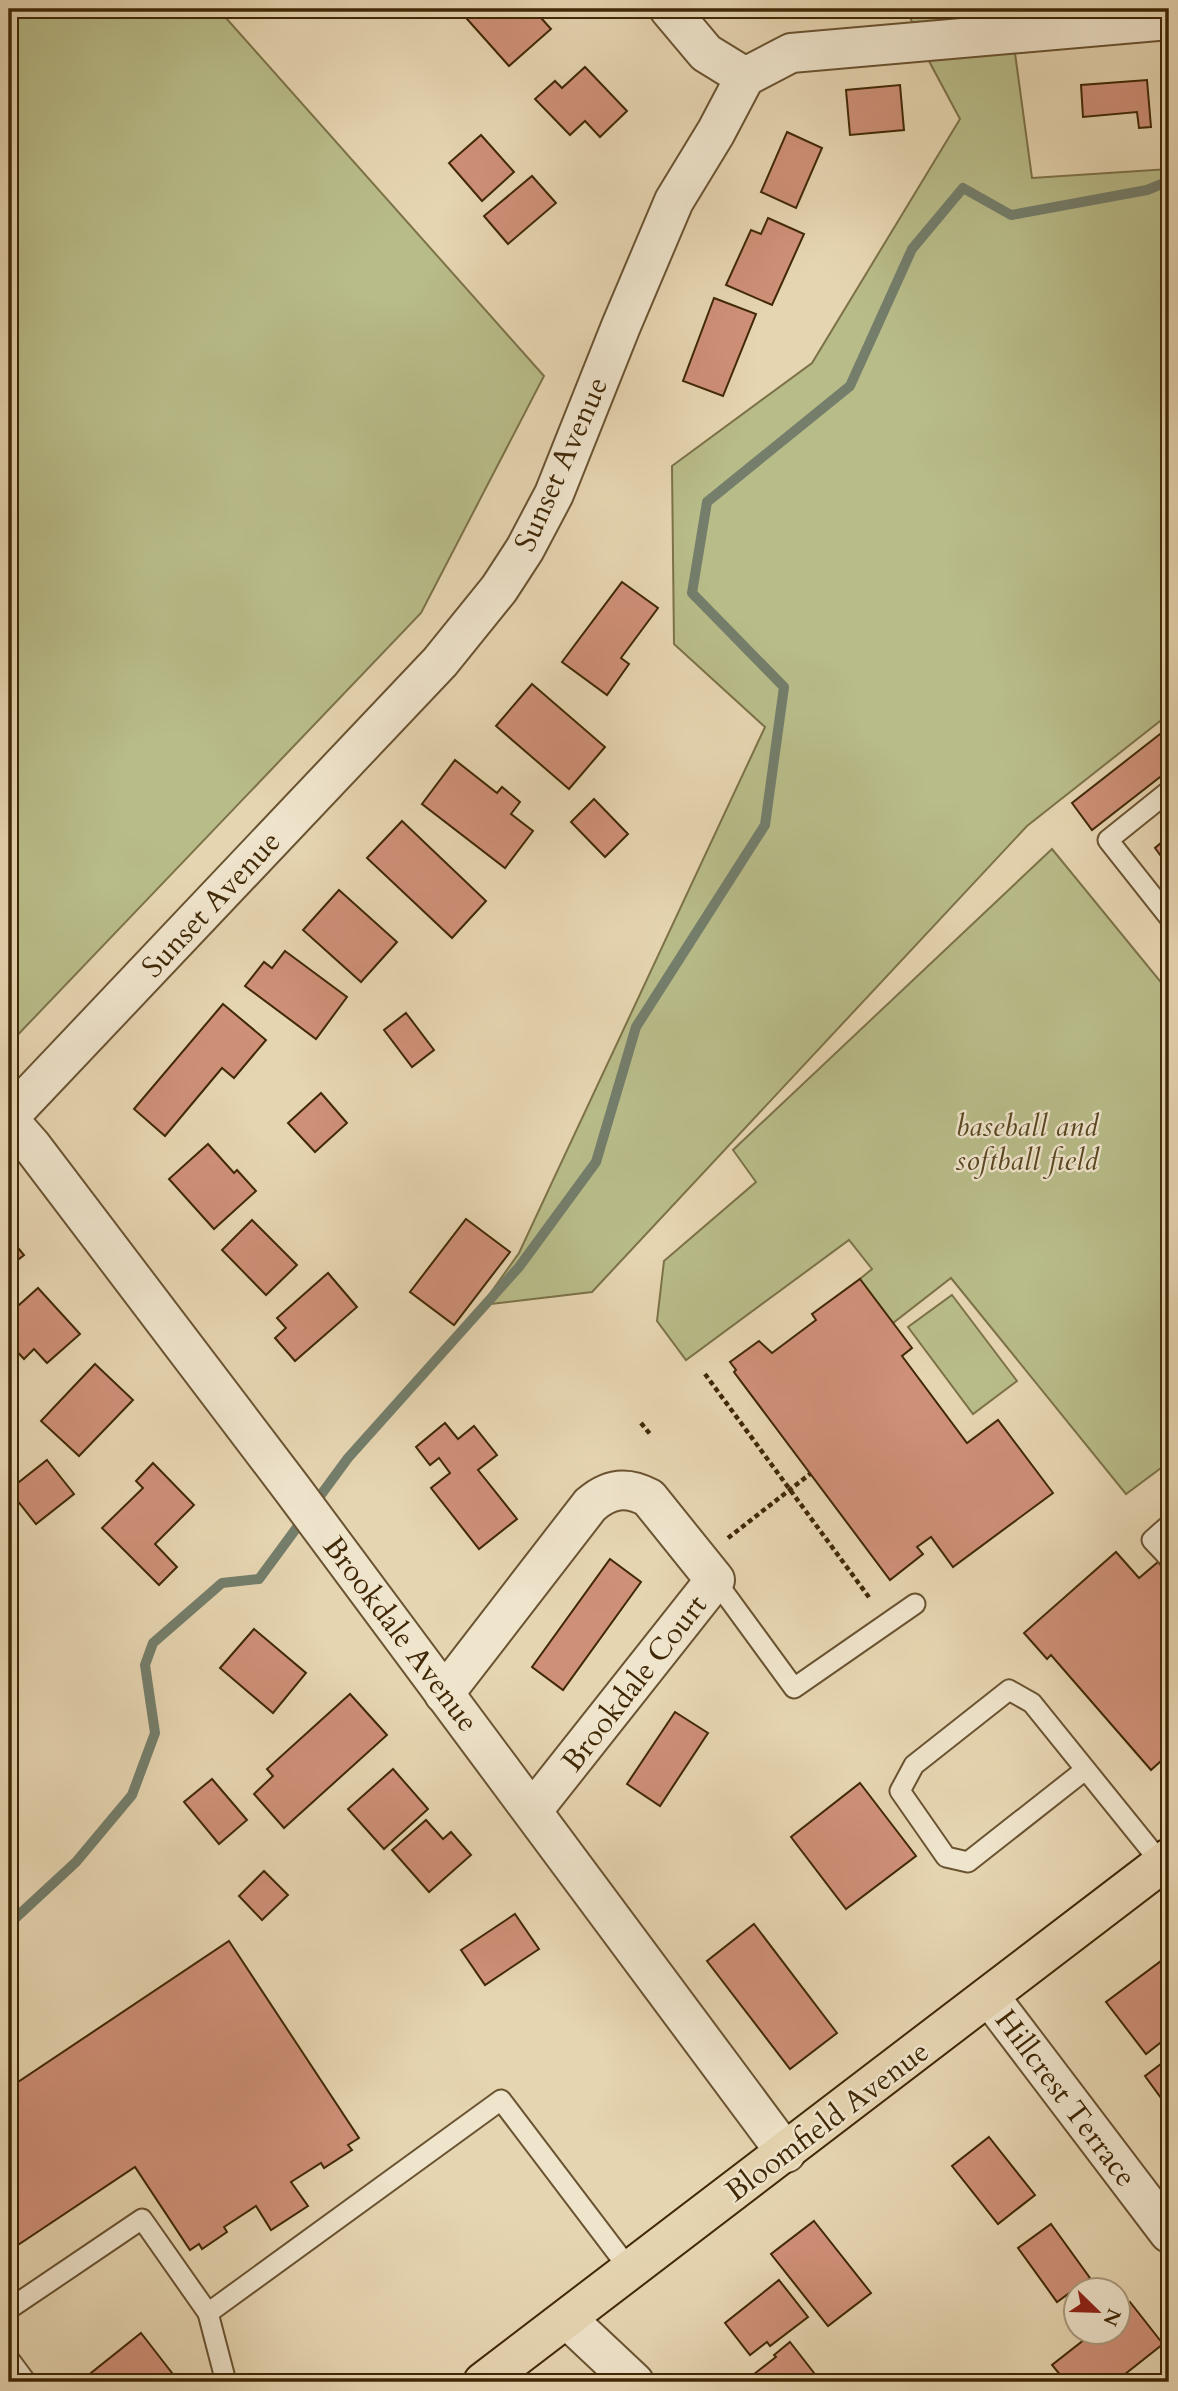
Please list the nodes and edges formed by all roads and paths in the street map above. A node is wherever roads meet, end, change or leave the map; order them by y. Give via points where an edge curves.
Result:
1 (670, 9) edge
2 (1169, 20) edge
3 (730, 68) junction
4 (1169, 791) edge
5 (1169, 917) edge
6 (9, 1118) edge
7 (705, 1374) dead end
8 (642, 1423) dead end
9 (650, 1434) dead end
10 (810, 1474) dead end
11 (790, 1490) junction
12 (1169, 1525) edge
13 (740, 1529) dead end
14 (1169, 1558) edge
15 (715, 1580) junction
16 (872, 1601) dead end
17 (915, 1604) dead end
18 (444, 1694) junction
19 (1086, 1770) junction
20 (534, 1810) junction
21 (1166, 1861) edge
22 (989, 1996) junction
23 (786, 2153) junction
24 (1169, 2234) edge
25 (630, 2270) junction
26 (9, 2309) edge
27 (208, 2313) junction
28 (568, 2319) junction
29 (9, 2360) edge
30 (26, 2382) edge
31 (226, 2382) edge
32 (483, 2382) edge
33 (634, 2382) edge

1 - 3 street via 706,53
2 - 3 street via 791,53
3 - 6 street, Sunset Avenue via 716,132 674,201 554,494 499,589 440,662
4 - 5 lane via 1108,839
6 - 18 street, Brookdale Avenue
7 - 11 path
8 - 9 path
10 - 11 path
11 - 13 path
11 - 16 path
12 - 14 lane via 1152,1540
15 - 17 lane via 794,1688
15 - 18 street, Brookdale Court via 649,1498 611,1490 590,1505
15 - 20 street, Brookdale Court
18 - 20 street, Brookdale Avenue
19 - 19 lane via 1032,1703 1009,1690 914,1765 900,1791 946,1857 968,1862
19 - 21 lane
20 - 23 street, Brookdale Avenue
21 - 22 main road, Bloomfield Avenue
22 - 23 main road, Bloomfield Avenue
22 - 24 street, Hillcrest Terrace
23 - 25 main road, Bloomfield Avenue
25 - 27 lane via 501,2100
25 - 28 main road, Bloomfield Avenue
26 - 27 lane via 142,2219
27 - 31 lane
28 - 32 main road, Bloomfield Avenue
28 - 33 street
29 - 30 lane

